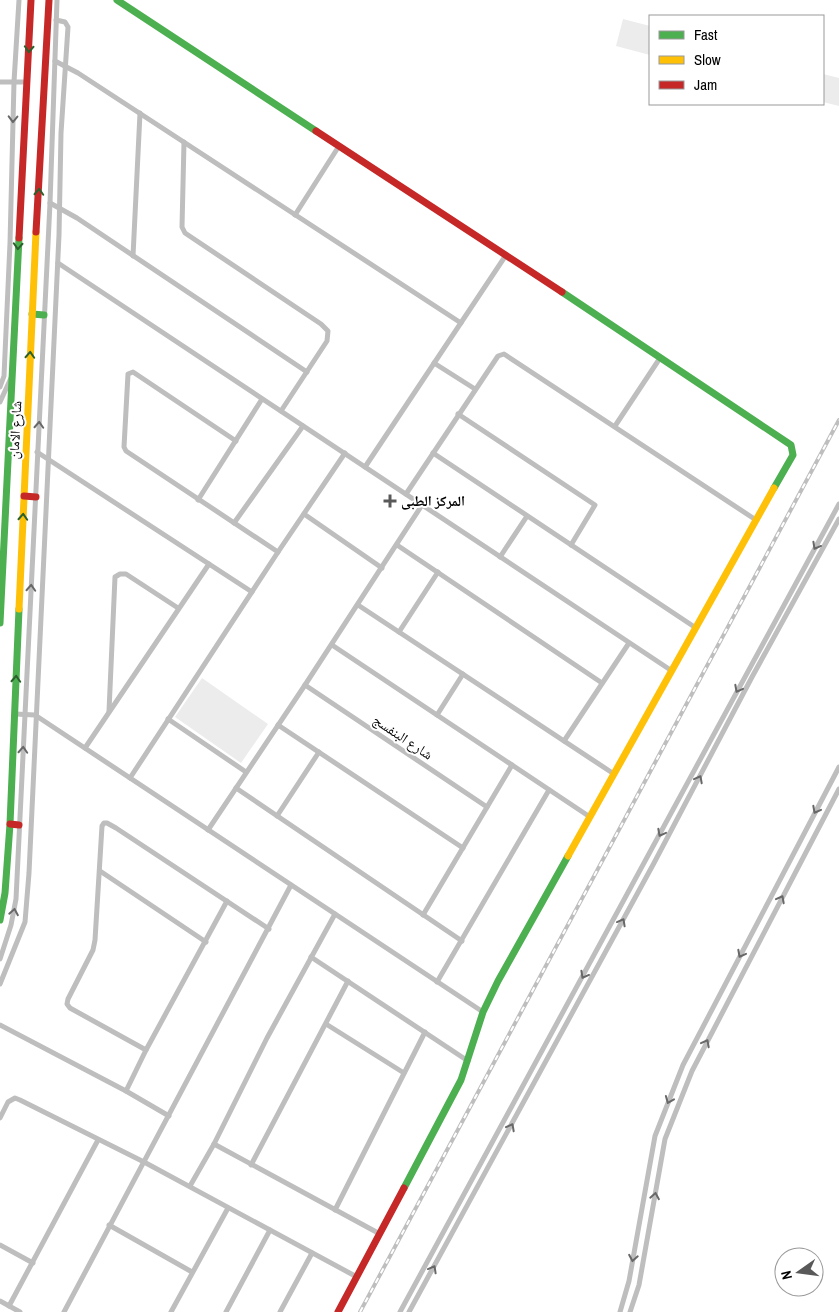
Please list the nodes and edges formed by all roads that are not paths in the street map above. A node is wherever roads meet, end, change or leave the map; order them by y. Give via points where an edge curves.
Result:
1 (19, 0) edge
2 (31, 0) edge
3 (48, 0) edge
4 (57, 0) edge
5 (117, 0) edge
6 (56, 20) junction
7 (47, 38) junction
8 (56, 40) junction
9 (55, 61) junction
10 (64, 65) junction
11 (0, 82) edge
12 (14, 82) junction
13 (27, 82) junction
14 (140, 113) junction
15 (184, 142) junction
16 (339, 146) junction
17 (50, 202) junction
18 (59, 207) junction
19 (295, 215) junction
20 (506, 254) junction
21 (134, 256) junction
22 (58, 262) junction
23 (32, 314) junction
24 (44, 315) junction
25 (461, 323) junction
26 (660, 358) junction
27 (434, 363) junction
28 (307, 372) junction
29 (12, 376) junction
30 (0, 387) edge
31 (476, 389) junction
32 (262, 398) junction
33 (0, 402) edge
34 (281, 411) junction
35 (458, 414) junction
36 (303, 426) junction
37 (614, 426) junction
38 (236, 440) junction
39 (37, 452) junction
40 (345, 453) junction
41 (433, 453) junction
42 (49, 459) junction
43 (365, 467) junction
44 (406, 494) junction
45 (24, 496) junction
46 (36, 497) junction
47 (198, 500) junction
48 (839, 504) edge
49 (422, 505) junction
50 (304, 514) junction
51 (526, 516) junction
52 (839, 519) edge
53 (756, 520) junction
54 (234, 523) junction
55 (0, 529) edge
56 (4, 542) junction
57 (397, 545) junction
58 (571, 545) junction
59 (278, 552) junction
60 (500, 557) junction
61 (209, 564) junction
62 (382, 568) junction
63 (438, 572) junction
64 (1, 592) edge
65 (252, 592) junction
66 (358, 605) junction
67 (178, 608) junction
68 (0, 622) edge
69 (696, 628) junction
70 (399, 632) junction
71 (630, 642) junction
72 (332, 645) junction
73 (672, 671) junction
74 (463, 674) junction
75 (602, 684) junction
76 (305, 685) junction
77 (109, 711) junction
78 (15, 714) junction
79 (24, 714) junction
80 (35, 715) junction
81 (437, 715) junction
82 (168, 719) junction
83 (278, 725) junction
84 (564, 741) junction
85 (85, 748) junction
86 (320, 752) junction
87 (512, 765) junction
88 (839, 767) edge
89 (246, 772) junction
90 (614, 774) junction
91 (130, 778) junction
92 (236, 788) junction
93 (839, 789) edge
94 (549, 790) junction
95 (488, 807) junction
96 (277, 816) junction
97 (590, 817) junction
98 (10, 824) junction
99 (19, 825) junction
100 (208, 830) junction
101 (463, 848) junction
102 (100, 871) junction
103 (291, 885) junction
104 (227, 901) junction
105 (335, 914) junction
106 (423, 915) junction
107 (0, 920) edge
108 (269, 929) junction
109 (462, 940) junction
110 (206, 942) junction
111 (312, 957) junction
112 (0, 959) edge
113 (348, 981) junction
114 (437, 982) junction
115 (0, 984) edge
116 (483, 1012) junction
117 (326, 1024) junction
118 (0, 1025) edge
119 (425, 1032) junction
120 (146, 1050) junction
121 (468, 1061) junction
122 (404, 1073) junction
123 (677, 1080) junction
124 (687, 1084) junction
125 (126, 1091) junction
126 (169, 1116) junction
127 (0, 1118) edge
128 (98, 1140) junction
129 (214, 1144) junction
130 (144, 1162) junction
131 (251, 1165) junction
132 (190, 1186) junction
133 (228, 1208) junction
134 (335, 1210) junction
135 (109, 1225) junction
136 (270, 1230) junction
137 (380, 1234) junction
138 (0, 1245) edge
139 (312, 1253) junction
140 (33, 1263) junction
141 (192, 1272) junction
142 (358, 1277) junction
143 (0, 1301) edge
144 (9, 1306) junction
145 (20, 1312) edge
146 (64, 1312) edge
147 (171, 1312) edge
148 (226, 1312) edge
149 (280, 1312) edge
150 (338, 1312) edge
151 (400, 1312) edge
152 (410, 1312) edge
153 (620, 1312) edge
154 (630, 1312) edge

1 - 12 street
2 -> 13 street, شارع الامان
3 - 7 street, شارع الامان
4 - 6 street
5 - 16 street
6 - 8 street
6 - 10 street via 65,22 67,26
7 - 8 street
23 -> 7 street, شارع الامان
8 - 9 street
9 - 10 street
9 - 17 street
10 - 14 street
10 - 18 street
11 - 12 street
12 - 13 street
12 -> 30 street via 4,376
13 -> 29 street, شارع الامان
14 - 15 street
14 - 21 street
15 - 19 street
15 - 28 street via 183,230 325,327 327,341
16 - 19 street
16 - 20 street
17 - 18 street
17 - 24 street
18 - 21 street
18 - 22 street
19 - 25 street
20 - 25 street
20 - 26 street
21 - 28 street
22 - 32 street
22 - 42 street
23 - 24 street
45 -> 23 street, شارع الامان
39 -> 24 street
25 - 27 street
26 - 37 street
26 - 53 street via 792,447 793,455
27 - 31 street
27 - 43 street
28 - 34 street
29 - 33 street
29 - 56 street, شارع الامان
31 - 35 street
31 - 37 street via 498,356 504,354
32 - 34 street
32 - 38 street
34 - 36 street
35 - 41 street
35 - 58 street via 595,505
36 - 40 street
36 - 54 street
37 - 53 street
38 - 47 street
38 - 47 street via 133,372 128,374 124,446 129,454
39 - 42 street
39 - 46 street
40 - 43 street
40 - 50 street
41 - 44 street
41 - 51 street
42 - 61 street
42 - 80 street
43 - 44 street
44 - 49 street
45 - 46 street
78 -> 45 street, شارع الامان
79 -> 46 street
47 - 54 street
48 -> 151 street
49 - 57 street
49 - 60 street
50 - 59 street
50 - 62 street
51 - 58 street
51 - 60 street
152 -> 52 street
53 - 69 street
54 - 59 street
55 - 56 street
56 - 64 street, شارع الامان
57 - 62 street
57 - 63 street
58 - 69 street
59 - 65 street
60 - 71 street
61 - 65 street
61 - 67 street
62 - 66 street
63 - 70 street
63 - 75 street
64 - 68 street, شارع الامان
65 - 82 street
66 - 70 street
66 - 72 street
67 - 77 street
67 - 77 street via 126,574 115,577
69 - 73 street
70 - 74 street
71 - 73 street
71 - 75 street
72 - 76 street
72 - 81 street
73 - 90 street
74 - 81 street
74 - 84 street
75 - 84 street
76 - 83 street
76 - 95 street, شارع البنفسج
77 - 85 street
78 - 79 street
78 - 98 street, شارع الامان
79 - 80 street
99 -> 79 street
80 - 85 street
80 - 115 street via 26,909 20,936
81 - 87 street
82 - 89 street
82 - 91 street
83 - 86 street
83 - 89 street
84 - 90 street
85 - 91 street
86 - 96 street
86 - 101 street
87 - 94 street
87 - 95 street
88 -> 123 street
89 - 92 street
90 - 97 street
91 - 100 street
92 - 96 street
92 - 100 street
124 -> 93 street via 700,1053
94 - 97 street
94 - 109 street
95 - 101 street
96 - 106 street
97 - 116 street
98 - 99 street
98 - 107 street, شارع الامان
112 -> 99 street via 10,932 16,899
100 - 103 street
101 - 106 street
102 - 104 street via 102,826 108,823
102 - 110 street
102 - 120 street via 93,950 67,1004
103 - 105 street
103 - 108 street
104 - 108 street
104 - 110 street
105 - 111 street
105 - 114 street
106 - 109 street
108 - 126 street
109 - 114 street
110 - 120 street
111 - 113 street
111 - 129 street
113 - 117 street
113 - 119 street
114 - 116 street
116 - 121 street
117 - 122 street
117 - 131 street
118 - 125 street
119 - 121 street
119 - 122 street
120 - 125 street
121 - 137 street
122 - 134 street
123 - 124 street
123 -> 153 street via 655,1136 629,1281
154 -> 124 street via 639,1285 665,1139
125 - 126 street
126 - 130 street
127 - 128 street via 8,1102 15,1098
128 - 130 street
128 - 140 street
129 - 131 street
129 - 132 street
130 - 132 street
130 - 135 street
131 - 134 street
132 - 133 street
133 - 136 street
133 - 141 street
134 - 137 street
135 - 141 street
135 - 146 street
136 - 139 street
136 - 148 street
137 - 142 street
138 - 140 street
139 - 142 street
139 - 149 street
140 - 144 street
141 - 147 street
142 - 150 street
143 - 144 street
144 - 145 street

